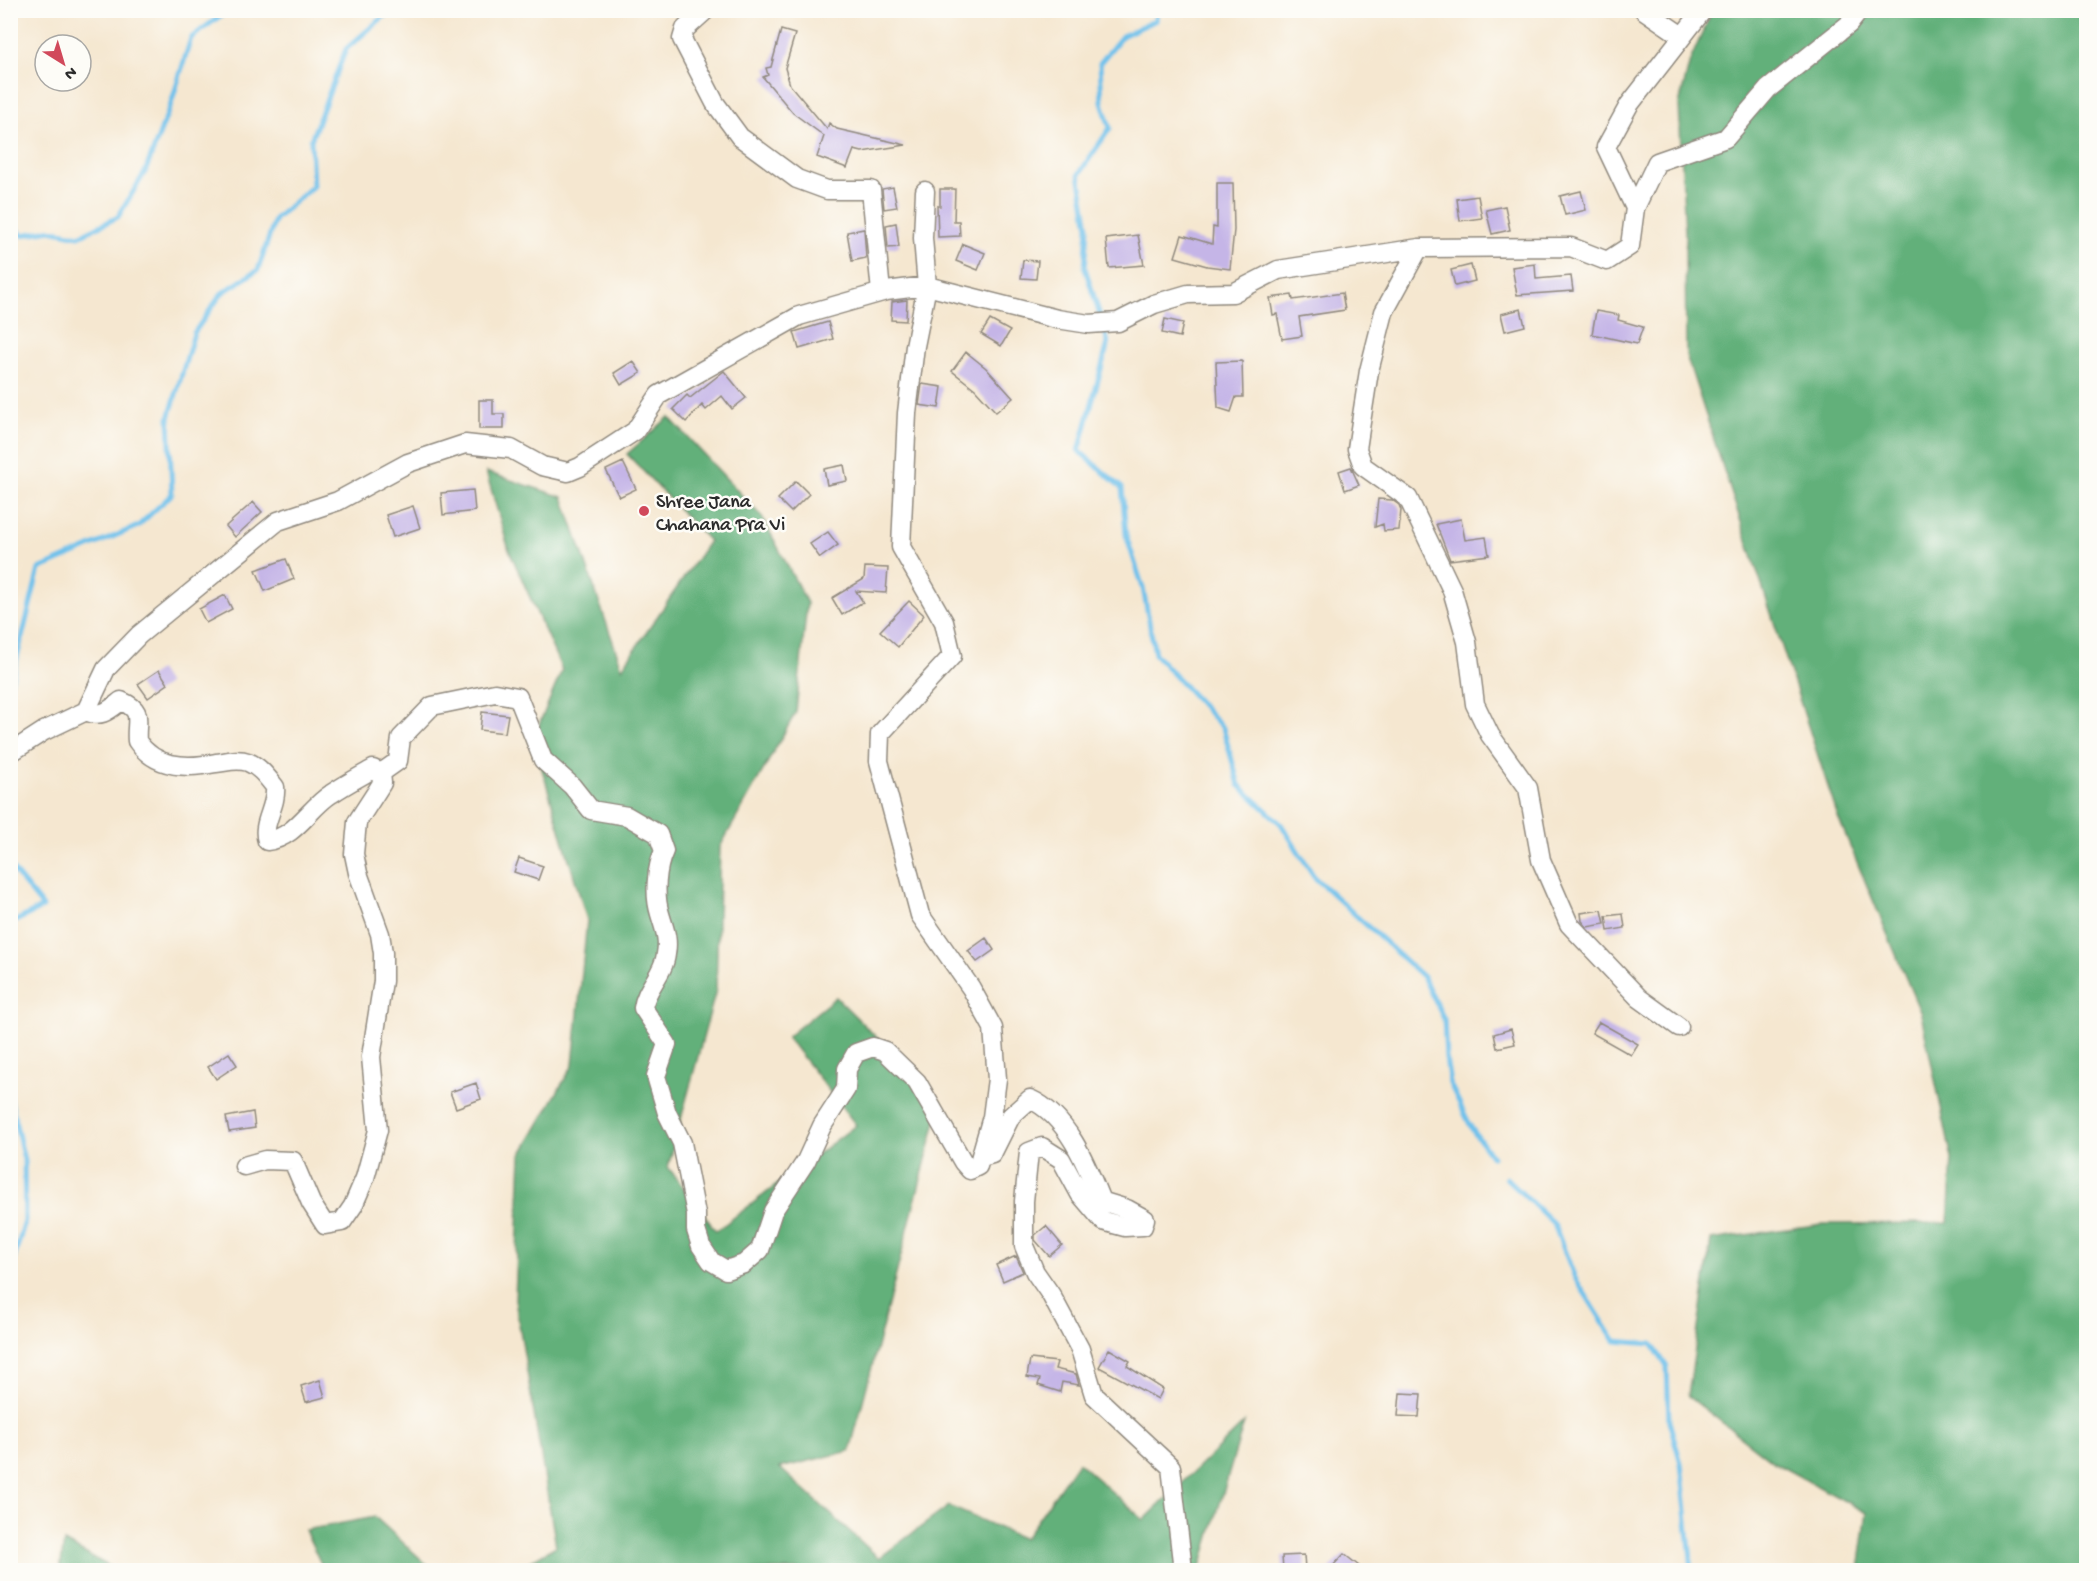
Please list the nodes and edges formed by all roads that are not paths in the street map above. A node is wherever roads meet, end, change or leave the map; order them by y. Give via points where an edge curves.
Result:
1 (706, 10) edge
2 (1644, 10) edge
3 (1703, 10) edge
4 (1860, 10) edge
5 (1682, 36) junction
6 (925, 191) dead end
7 (1635, 208) junction
8 (1419, 248) junction
9 (927, 286) junction
10 (881, 292) junction
11 (86, 711) junction
12 (10, 753) edge
13 (381, 773) junction
14 (1678, 1027) dead end
15 (979, 1157) junction
16 (244, 1166) dead end
17 (1183, 1570) edge

1 - 10 street via 684,29 682,39 715,103 740,137 797,179 827,190 871,190
2 - 5 street
3 - 5 street
4 - 7 street via 1849,24 1768,89 1726,138 1657,162
5 - 7 street via 1629,105 1606,147
6 - 9 street
7 - 8 street via 1630,246 1607,261 1571,247
8 - 9 street via 1278,270 1233,293 1188,294 1154,304 1118,322 1089,324 1046,317
8 - 14 street via 1384,312 1369,371 1357,449 1363,466 1408,498 1452,590 1467,642 1475,704 1490,735 1528,788 1541,860 1569,924 1640,998
9 - 10 street
9 - 15 street via 907,413 901,547 944,622 952,656 880,734 879,761 920,915 971,988 993,1028 998,1079 992,1117
10 - 11 street via 799,316 683,379 659,395 635,431 568,472 542,466 511,449 465,444 408,463 338,501 278,521 139,635 106,669
11 - 12 street
11 - 13 street via 95,715 121,701 130,705 139,722 136,741 148,756 157,760 176,765 236,760 255,766 275,787 274,806 264,832 267,841 286,834 330,794 373,769
13 - 15 street via 398,761 401,738 432,706 495,693 518,697 543,760 591,810 627,816 658,834 664,851 657,865 659,911 668,935 666,956 643,1008 667,1044 656,1076 667,1113 682,1143 701,1246 711,1260 726,1270 744,1264 760,1250 773,1211 846,1089 847,1070 856,1053 873,1047 885,1051 917,1082 970,1170 978,1166
13 - 16 street via 382,783 361,814 355,834 355,864 380,934 384,963 371,1057 378,1130 365,1178 342,1222 325,1225 293,1161 265,1160
15 - 17 street via 992,1154 1011,1116 1030,1099 1056,1119 1074,1144 1101,1201 1144,1219 1143,1226 1125,1227 1103,1221 1080,1194 1061,1159 1042,1147 1029,1152 1024,1246 1080,1348 1094,1395 1171,1467

